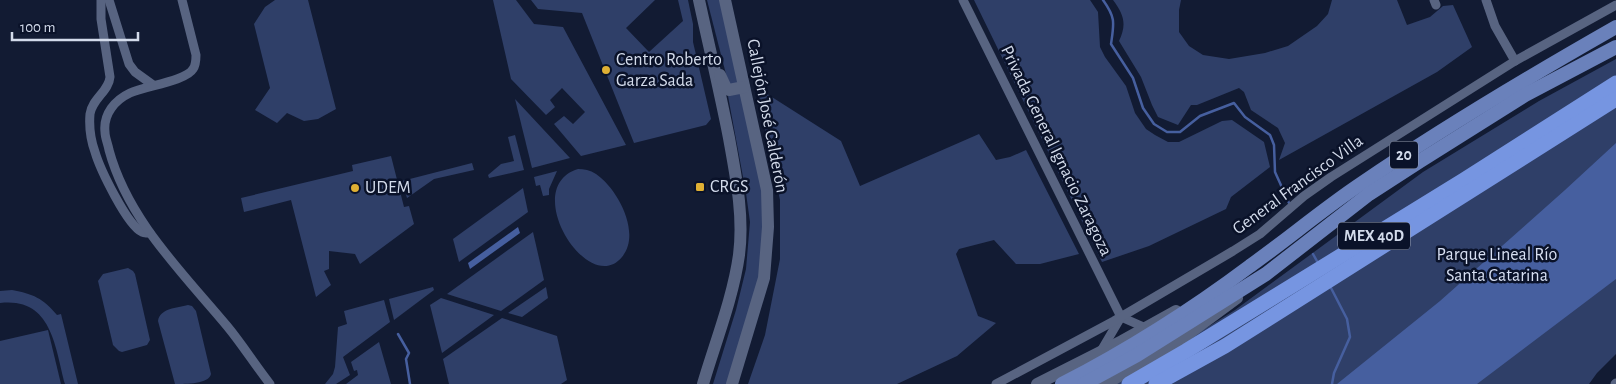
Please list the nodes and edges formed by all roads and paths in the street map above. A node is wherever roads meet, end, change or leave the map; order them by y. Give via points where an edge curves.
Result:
1 (101, 0) edge
2 (109, 0) edge
3 (182, 0) edge
4 (699, 0) edge
5 (725, 0) edge
6 (963, 0) edge
7 (1486, 0) edge
8 (1616, 5) edge
9 (1616, 27) edge
10 (1616, 47) edge
11 (712, 57) junction
12 (1515, 61) junction
13 (1616, 83) edge
14 (153, 85) junction
15 (744, 87) junction
16 (1616, 98) edge
17 (150, 233) junction
18 (1266, 274) junction
19 (1204, 306) junction
20 (1121, 317) junction
21 (1146, 328) junction
22 (1101, 351) junction
23 (1087, 359) junction
24 (270, 384) edge
25 (703, 384) edge
26 (732, 384) edge
27 (996, 384) edge
28 (1036, 384) edge
29 (1062, 384) edge
30 (1084, 384) edge
31 (1103, 384) edge
32 (1129, 384) edge
33 (1156, 384) edge

1 - 17 street via 110,77 90,112 91,136 102,171 125,213 142,232
2 - 14 street via 129,64 134,72
3 - 14 street via 196,54 194,69 182,77
4 - 11 main road
5 - 15 main road, Callejón José Calderón
6 - 20 street, Privada General Ignacio Zaragoza
7 - 12 street via 1495,26
8 - 12 street, General Francisco Villa
9 - 19 main road, 20 via 1518,84 1360,184
10 - 18 main road, 20 via 1525,95 1420,161 1370,194
11 - 15 main road via 726,88
11 - 25 main road via 738,189 740,228 736,268
12 - 20 street, General Francisco Villa via 1331,177 1234,251
13 - 32 highway, MEX 40D via 1464,180
14 - 17 street via 117,101 111,108 104,132 114,168
15 - 26 main road, Callejón José Calderón via 767,190 768,227 764,278
16 - 33 highway, MEX 40D via 1225,346
17 - 24 street via 238,339
18 - 19 main road, 20
18 - 31 main road, 20 via 1172,346
19 - 21 main road, 20 via 1174,312
19 - 29 main road, 20
19 - 30 main road, 20 via 1137,355
20 - 21 street
20 - 22 street
20 - 27 street, General Francisco Villa
21 - 22 main road, 20
22 - 23 main road, 20
23 - 28 main road, 20
23 - 31 main road

